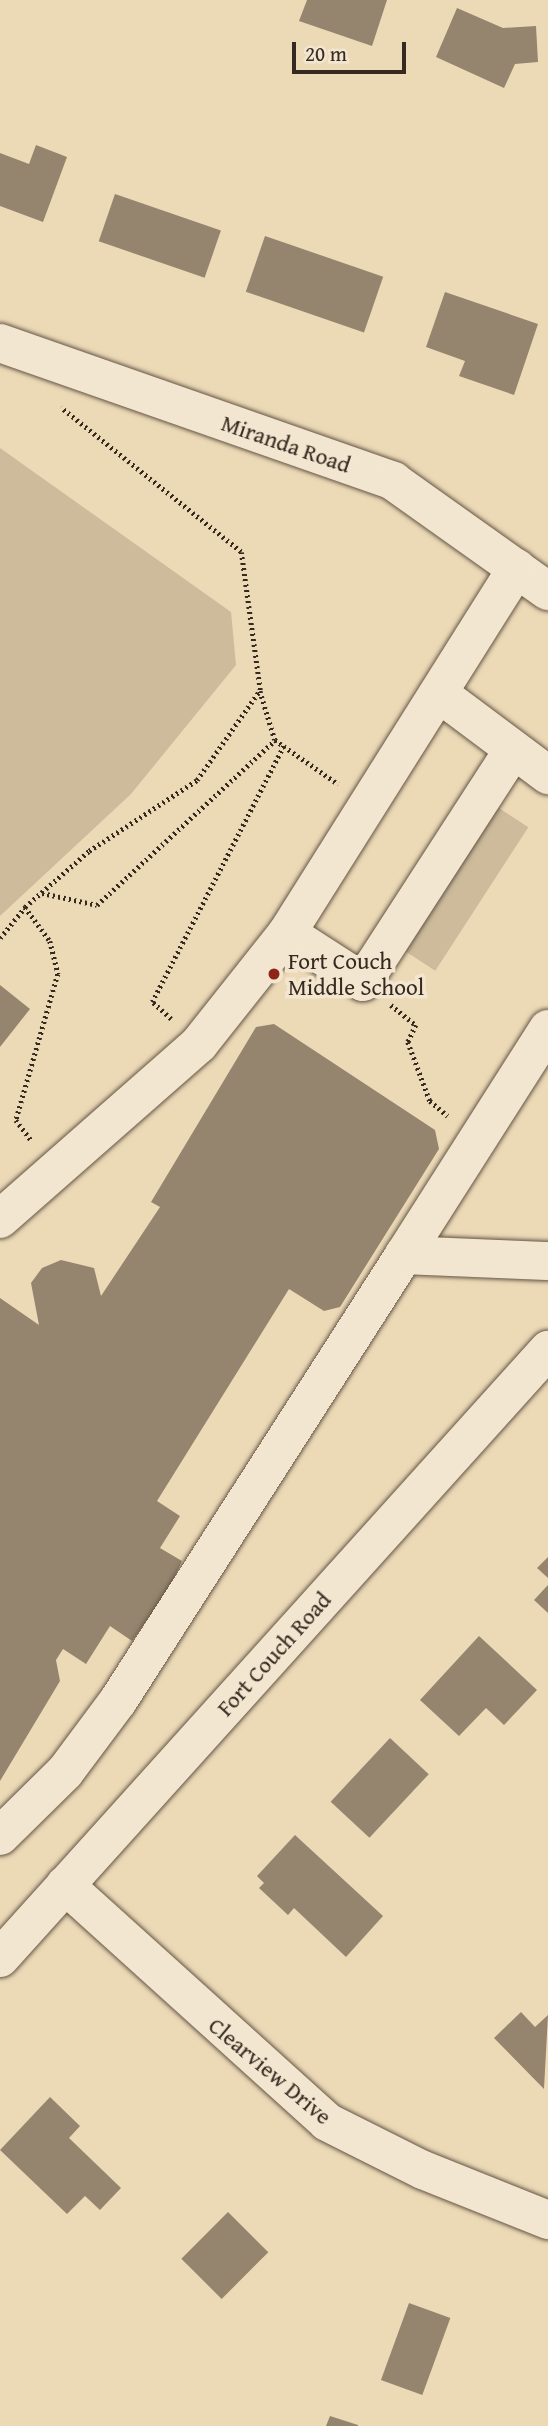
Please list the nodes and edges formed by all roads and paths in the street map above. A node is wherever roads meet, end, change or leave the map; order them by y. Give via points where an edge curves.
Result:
1 (0, 343) edge
2 (61, 365) junction
3 (517, 568) junction
4 (548, 591) edge
5 (260, 690) junction
6 (440, 695) junction
7 (275, 740) junction
8 (284, 745) junction
9 (513, 750) junction
10 (548, 775) edge
11 (369, 806) junction
12 (41, 893) junction
13 (25, 907) junction
14 (287, 933) junction
15 (0, 938) edge
16 (363, 982) junction
17 (548, 1028) edge
18 (200, 1044) junction
19 (430, 1101) dead end
20 (58, 1172) junction
21 (0, 1219) edge
22 (404, 1255) junction
23 (548, 1261) edge
24 (548, 1350) edge
25 (0, 1836) edge
26 (65, 1885) junction
27 (0, 1958) edge
28 (548, 2220) edge

1 - 2 street, Miranda Road
2 - 3 street, Miranda Road via 393,481
2 - 5 path via 47,396 242,552
3 - 4 street, Miranda Road
3 - 6 street
5 - 7 path
5 - 12 path via 197,780 89,851
6 - 9 street
6 - 11 street
7 - 8 path
7 - 12 path via 97,905
8 - 11 path
8 - 18 path via 152,1002
9 - 10 street
9 - 16 street
11 - 14 street
12 - 13 path
13 - 15 path
13 - 20 path via 50,941 58,974 16,1120
14 - 16 street
14 - 18 street
16 - 19 path via 416,1025 408,1042
17 - 22 street
18 - 20 street
20 - 21 street
22 - 23 street
22 - 25 street via 118,1701 65,1772
24 - 26 street, Fort Couch Road
26 - 27 street, Fort Couch Road
26 - 28 street, Clearview Drive via 327,2122 423,2170

